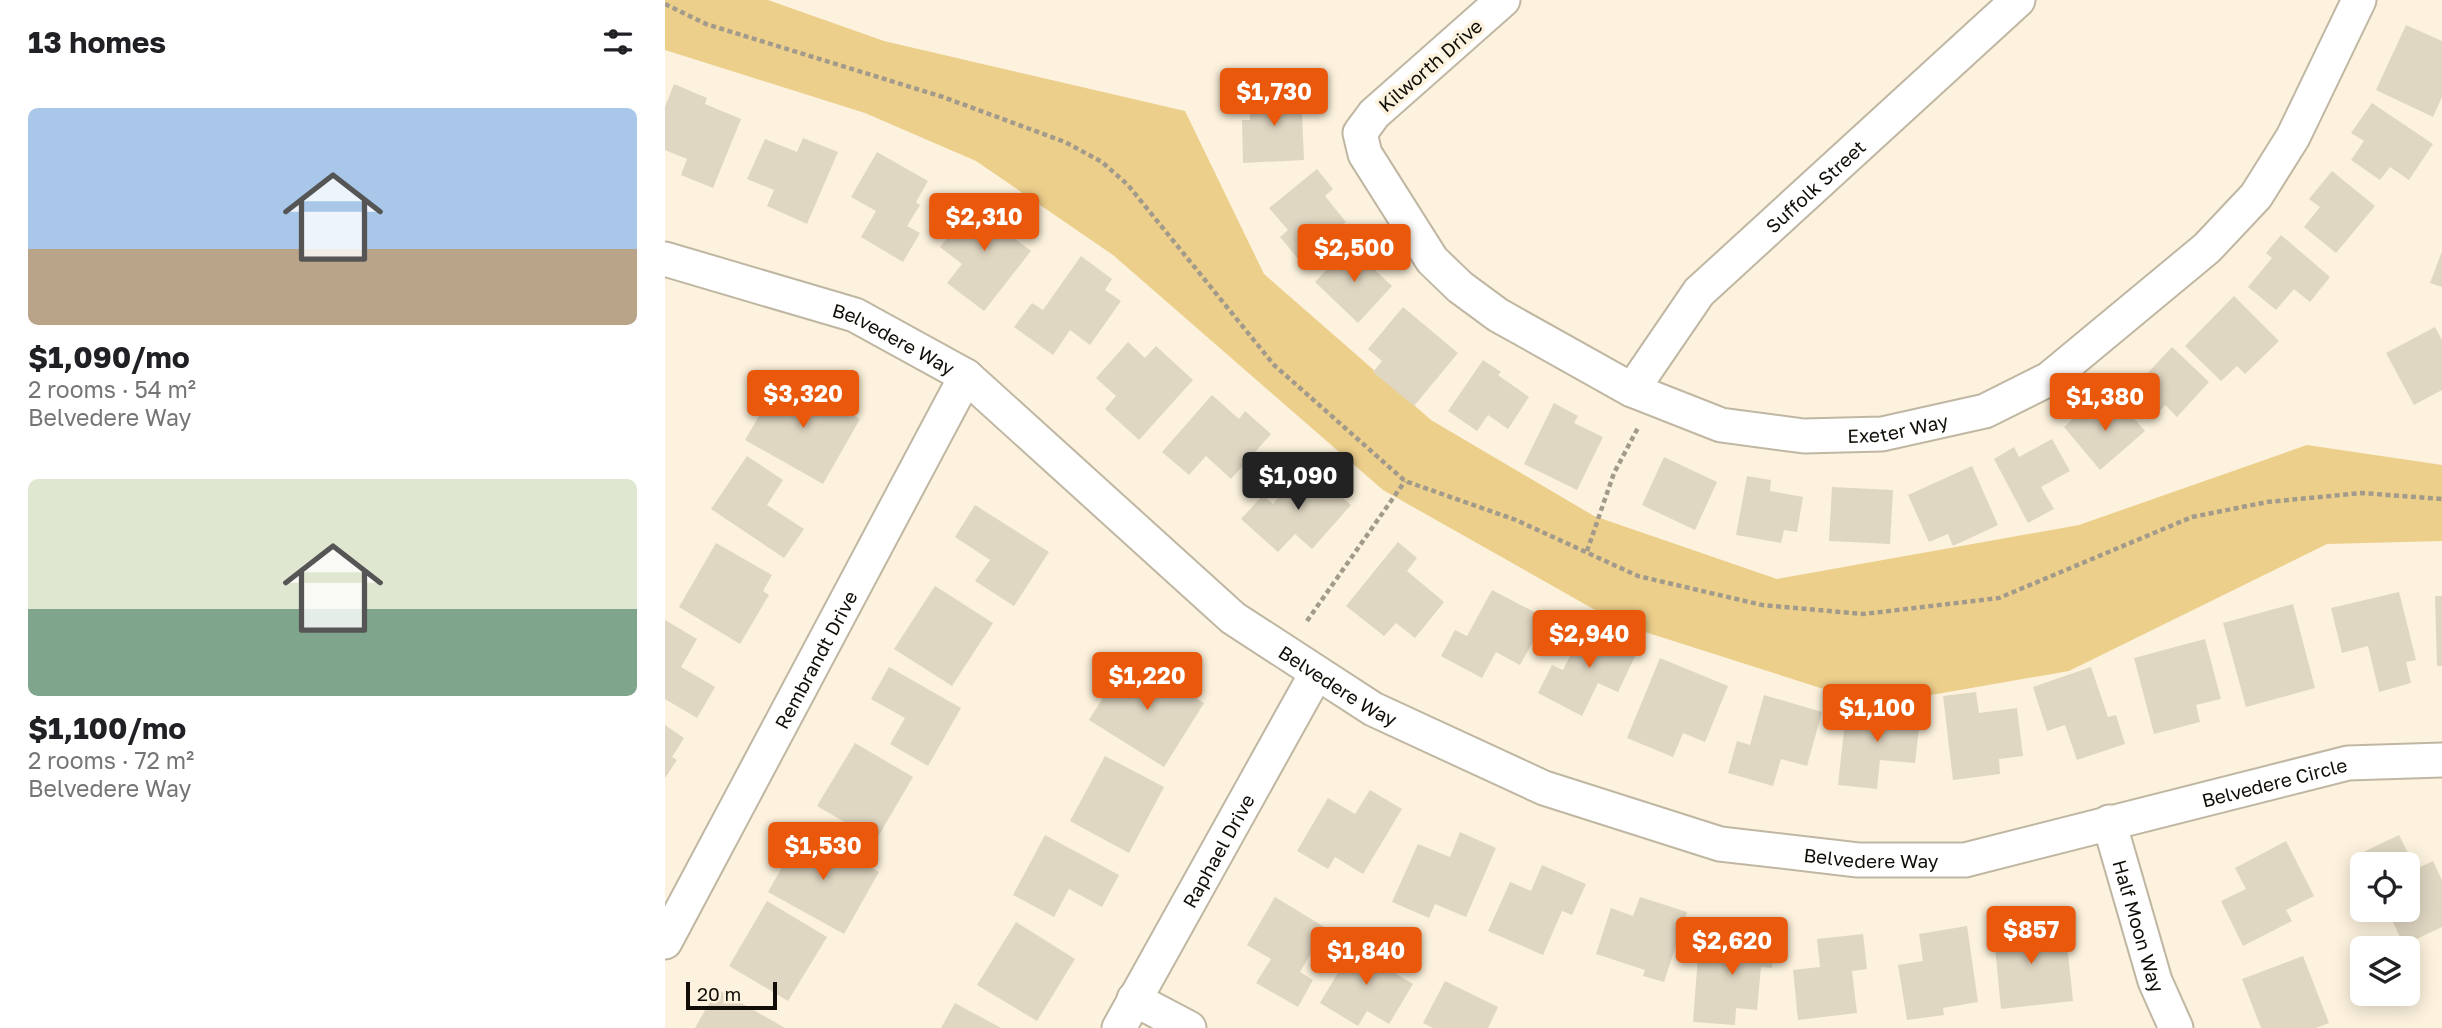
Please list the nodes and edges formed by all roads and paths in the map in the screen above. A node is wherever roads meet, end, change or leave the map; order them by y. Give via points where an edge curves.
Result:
1 (1503, 0) edge
2 (2018, 0) edge
3 (2359, 0) edge
4 (665, 4) edge
5 (1360, 133) joint
6 (665, 259) edge
7 (966, 376) junction
8 (1636, 405) junction
9 (1405, 481) junction
10 (2442, 499) edge
11 (1587, 551) junction
12 (1307, 621) dead end
13 (1316, 674) junction
14 (2442, 760) edge
15 (2109, 822) junction
16 (665, 942) edge
17 (1134, 999) junction
18 (1119, 1028) edge
19 (1189, 1028) edge
20 (2176, 1028) edge

1 - 5 street, Kilworth Drive via 1374,114
2 - 8 street, Suffolk Street via 1699,292
3 - 8 street, Exeter Way via 2293,137 2256,196 2207,248 2049,379 1985,411 1882,434 1804,436 1721,425
4 - 9 path via 706,24 943,97 1065,142 1103,162 1128,185 1274,365
5 - 8 street, Exeter Way via 1365,154 1432,260 1498,315
6 - 7 street, Belvedere Way via 855,315
7 - 13 street, Belvedere Way via 1233,618
7 - 16 street, Rembrandt Drive
8 - 11 path
9 - 11 path
9 - 12 path
10 - 11 path via 2362,493 2267,502 2192,517 1999,598 1864,614 1750,602 1638,576
13 - 15 street, Belvedere Way via 1373,709 1544,788 1720,844 1858,860 1965,859
13 - 17 street, Raphael Drive
14 - 15 street, Belvedere Circle via 2348,763
15 - 20 street, Half Moon Way via 2155,981
17 - 18 street, Raphael Drive
17 - 19 street

